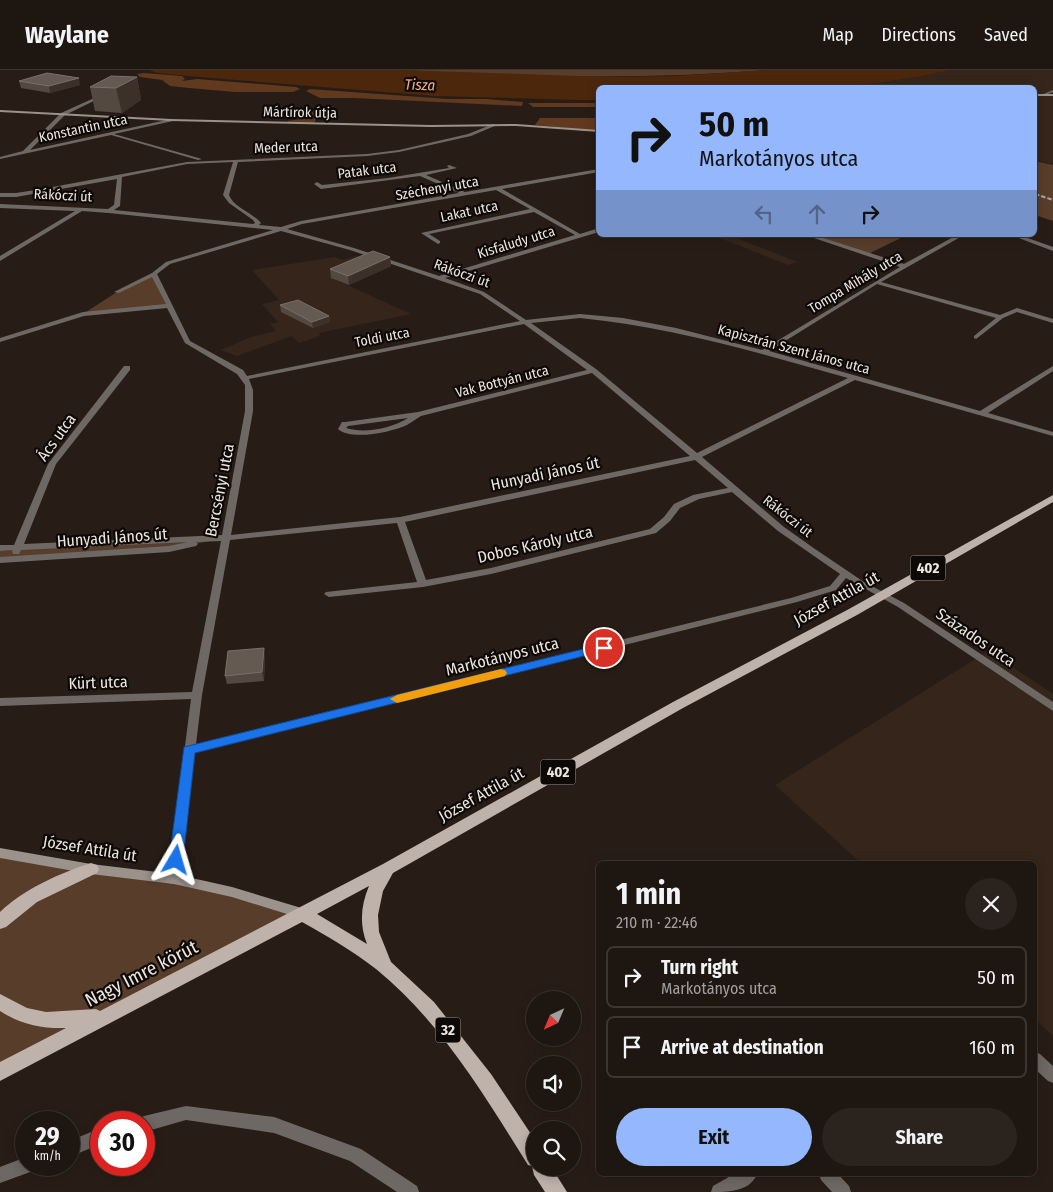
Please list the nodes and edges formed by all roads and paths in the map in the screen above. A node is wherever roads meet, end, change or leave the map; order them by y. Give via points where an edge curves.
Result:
1 (1053, 91) edge
2 (110, 93) dead end
3 (1037, 95) edge
4 (1043, 95) junction
5 (1053, 95) edge
6 (0, 111) edge
7 (63, 114) junction
8 (171, 120) junction
9 (495, 125) junction
10 (596, 131) edge
11 (110, 134) junction
12 (24, 152) junction
13 (0, 158) edge
14 (236, 160) junction
15 (209, 162) junction
16 (449, 166) dead end
17 (596, 171) edge
18 (422, 175) junction
19 (117, 176) junction
20 (317, 184) dead end
21 (497, 188) junction
22 (465, 194) junction
23 (0, 195) edge
24 (0, 206) edge
25 (80, 210) junction
26 (535, 210) junction
27 (109, 211) junction
28 (255, 226) junction
29 (281, 229) junction
30 (596, 231) edge
31 (580, 236) junction
32 (814, 237) edge
33 (957, 237) edge
34 (1020, 237) edge
35 (438, 242) dead end
36 (1053, 249) edge
37 (0, 259) edge
38 (904, 266) junction
39 (154, 274) junction
40 (440, 278) junction
41 (876, 282) junction
42 (117, 292) dead end
43 (169, 306) junction
44 (1000, 317) junction
45 (524, 322) junction
46 (1053, 322) edge
47 (976, 337) dead end
48 (0, 340) edge
49 (763, 352) junction
50 (127, 368) dead end
51 (1053, 368) edge
52 (593, 371) junction
53 (246, 378) junction
54 (854, 378) junction
55 (418, 414) junction
56 (981, 414) junction
57 (1053, 434) edge
58 (696, 456) junction
59 (734, 489) junction
60 (1053, 498) edge
61 (400, 520) junction
62 (225, 538) junction
63 (18, 547) junction
64 (0, 548) edge
65 (12, 559) junction
66 (0, 560) edge
67 (846, 573) junction
68 (423, 584) junction
69 (329, 594) dead end
70 (881, 595) junction
71 (196, 695) junction
72 (0, 702) edge
73 (1053, 707) edge
74 (189, 750) junction
75 (0, 853) edge
76 (389, 868) junction
77 (91, 869) junction
78 (174, 879) junction
79 (303, 914) junction
80 (0, 922) edge
81 (384, 965) junction
82 (0, 1002) edge
83 (103, 1016) junction
84 (1037, 1061) edge
85 (0, 1072) edge
86 (1053, 1076) edge
87 (155, 1121) edge
88 (526, 1145) edge
89 (15, 1169) edge
90 (0, 1175) edge
91 (546, 1176) edge
92 (746, 1176) edge
93 (829, 1176) edge
94 (411, 1192) edge
95 (557, 1192) edge
96 (719, 1192) edge
97 (843, 1192) edge

1 - 4 street
2 - 7 street
3 - 4 street
4 - 5 street
6 - 7 street, Mártírok útja
7 - 8 street, Mártírok útja
7 - 12 street
8 - 9 street, Mártírok útja
8 - 11 street, Konstantin utca
9 - 10 street, Mártírok útja
9 - 14 street, Meder utca via 469,135 399,151
11 - 12 street, Konstantin utca
11 - 15 street
12 - 13 street, Konstantin utca
14 - 15 street, Meder utca
14 - 28 street via 226,195 230,203 254,216 258,223
15 - 19 street, Meder utca
16 - 18 street, Patak utca via 455,168
17 - 21 street, Széchenyi utca
18 - 20 street, Patak utca via 321,188
18 - 22 street, Patak utca
19 - 23 street, Meder utca via 42,191
19 - 27 street via 120,178 117,206
21 - 22 street, Széchenyi utca
21 - 26 street
22 - 29 street, Széchenyi utca
24 - 25 street, Rákóczi út
25 - 27 street, Rákóczi út
25 - 37 street
26 - 31 street
26 - 35 street, Lakat utca via 424,234
27 - 28 street, Rákóczi út
28 - 29 street, Rákóczi út
29 - 39 street via 168,263
29 - 40 street, Rákóczi út
30 - 31 street, Kisfaludy utca
31 - 40 street, Kisfaludy utca
32 - 38 street
33 - 38 street, Tompa Mihály utca
34 - 36 street
38 - 41 street, Tompa Mihály utca
39 - 42 street
39 - 43 street
40 - 45 street, Rákóczi út via 482,293
41 - 44 street
41 - 49 street, Tompa Mihály utca
43 - 48 street via 83,314
43 - 53 street via 187,342
44 - 46 street via 1017,310
44 - 47 street
45 - 49 street, Kapisztrán Szent János utca via 580,316 623,320
45 - 52 street, Rákóczi út
45 - 53 street, Toldi utca
49 - 54 street, Kapisztrán Szent János utca
50 - 63 street, Ács utca via 52,464
51 - 56 street
52 - 55 street, Vak Bottyán utca
52 - 58 street, Rákóczi út
53 - 62 street, Bercsényi utca via 250,411
54 - 56 street, Kapisztrán Szent János utca
54 - 58 street, Hunyadi János út
55 - 55 street, Vak Bottyán utca via 345,424 342,429 353,433 372,431 402,424
56 - 57 street, Kapisztrán Szent János utca
58 - 59 street, Rákóczi út
58 - 61 street, Hunyadi János út
59 - 67 street, Rákóczi út via 781,529
59 - 68 street, Dobos Károly utca via 696,497 678,506 653,531 491,571
60 - 70 main road, József Attila út / 402
61 - 62 street, Hunyadi János út
61 - 68 street
62 - 63 street, Hunyadi János út
62 - 65 street, Hunyadi János út via 169,549
62 - 71 street, Bercsényi utca
63 - 64 street, Hunyadi János út
63 - 65 street, Ács utca
65 - 66 street, Hunyadi János út
67 - 70 street, Rákóczi út
67 - 74 street, Markotányos utca via 833,588 794,600
68 - 69 street, Dobos Károly utca
70 - 73 street, Százados utca
70 - 76 main road, József Attila út / 402 via 661,714
71 - 72 street, Kürt utca
71 - 74 street, Bercsényi utca
74 - 78 street, Bercsényi utca
75 - 77 street, József Attila út
76 - 79 main road, József Attila út / 402
76 - 81 main road via 378,882 370,908 371,932
77 - 78 street, József Attila út
77 - 80 main road via 34,894
78 - 79 street, József Attila út via 232,892
79 - 81 main road, 32 via 351,941
79 - 83 main road, Nagy Imre körút
81 - 88 main road, 32 via 451,1034
82 - 83 main road via 29,1017 53,1022
83 - 85 main road, Nagy Imre körút
84 - 86 street
87 - 94 street via 186,1113 274,1125 356,1155
89 - 90 street
91 - 95 main road
92 - 96 street
93 - 97 street

